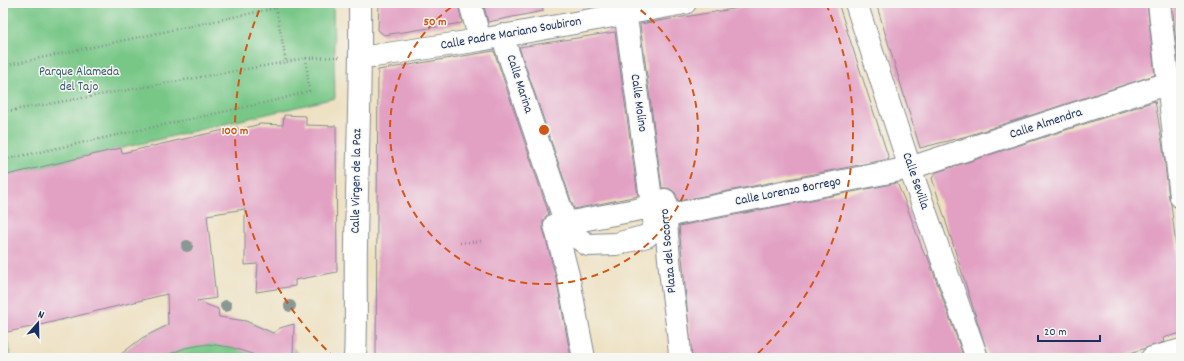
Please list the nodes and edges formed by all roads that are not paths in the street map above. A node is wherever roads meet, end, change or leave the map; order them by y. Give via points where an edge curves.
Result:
1 (360, 3) edge
2 (470, 3) edge
3 (685, 3) edge
4 (856, 3) edge
5 (1160, 3) edge
6 (625, 9) edge
7 (502, 35) junction
8 (480, 40) junction
9 (360, 56) junction
10 (1175, 81) edge
11 (910, 168) junction
12 (1181, 197) edge
13 (659, 210) junction
14 (565, 223) junction
15 (1181, 350) edge
16 (355, 358) edge
17 (584, 358) edge
18 (680, 358) edge
19 (978, 358) edge
20 (1152, 358) edge

1 - 9 street, Calle Virgen de la Paz
2 - 8 street
3 - 6 street, Calle Padre Mariano Soubiron
4 - 11 street, Calle Sevilla
5 - 10 street
6 - 7 street, Calle Padre Mariano Soubiron
6 - 13 street, Calle Molino
7 - 8 street, Calle Padre Mariano Soubiron
7 - 14 street, Calle Marina
8 - 9 street, Calle Padre Mariano Soubiron
9 - 16 street, Calle Virgen de la Paz
10 - 11 street, Calle Almendra
10 - 12 street
11 - 13 street, Calle Lorenzo Borrego via 680,213
11 - 19 street, Calle Sevilla
13 - 14 street, Plaza del Socorro via 641,209
13 - 14 street via 655,227 647,236 616,244 588,245 572,234
13 - 18 street, Plaza del Socorro via 671,278
14 - 17 street via 555,225 567,268
15 - 20 street

